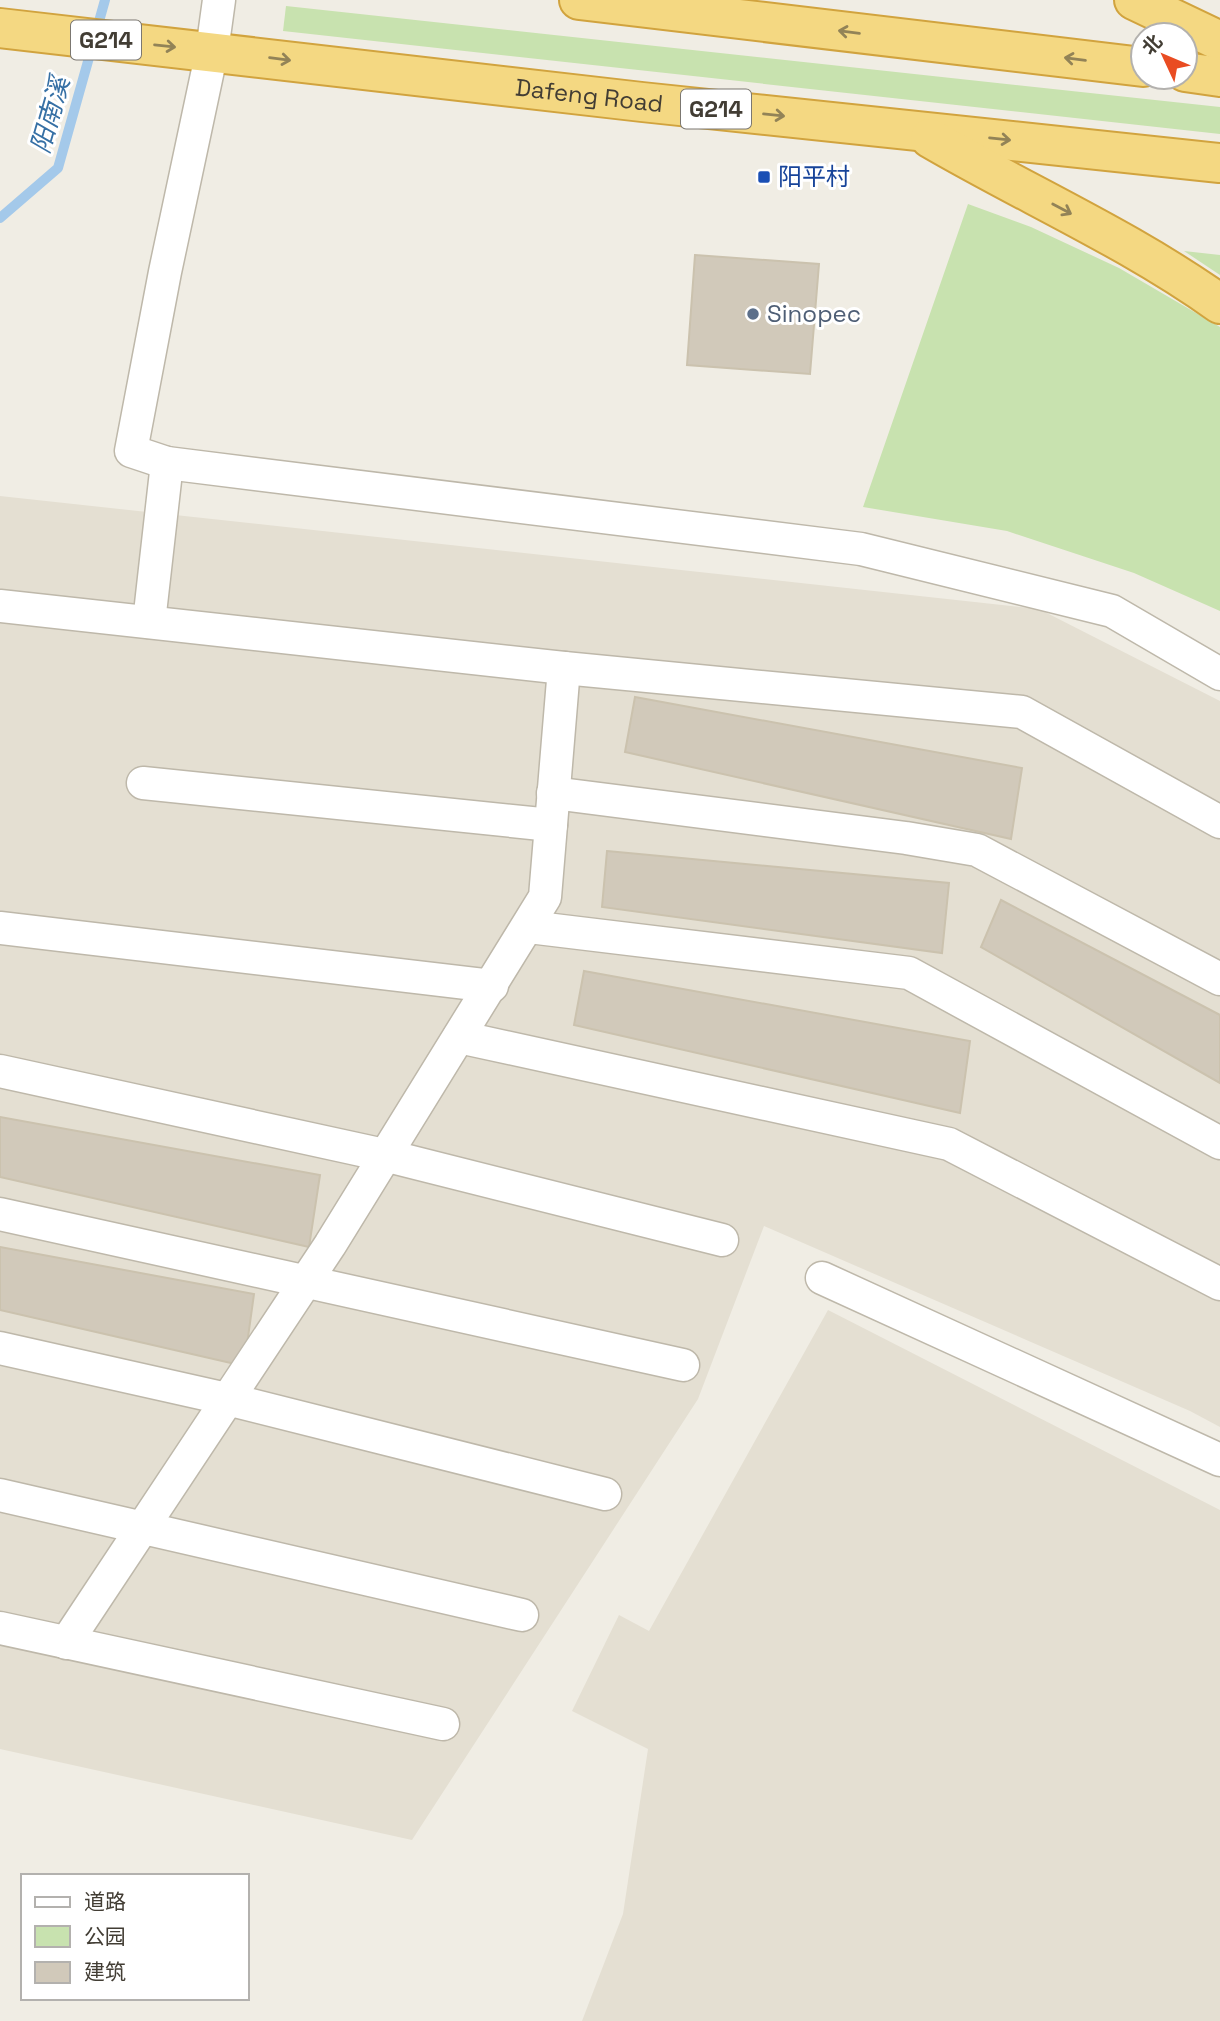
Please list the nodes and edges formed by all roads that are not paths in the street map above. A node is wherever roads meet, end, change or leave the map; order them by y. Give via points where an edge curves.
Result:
1 (219, 0) edge
2 (579, 0) edge
3 (1134, 0) edge
4 (0, 28) edge
5 (1220, 41) edge
6 (212, 51) junction
7 (1129, 65) edge
8 (1199, 74) edge
9 (1220, 76) edge
10 (916, 130) junction
11 (1220, 163) edge
12 (1220, 304) edge
13 (167, 463) junction
14 (0, 606) edge
15 (149, 622) junction
16 (564, 668) junction
17 (1220, 674) edge
18 (143, 783) dead end
19 (553, 793) junction
20 (1220, 822) edge
21 (551, 825) junction
22 (528, 927) junction
23 (0, 928) edge
24 (1220, 979) edge
25 (492, 986) junction
26 (459, 1037) junction
27 (0, 1071) edge
28 (1220, 1143) edge
29 (384, 1155) junction
30 (0, 1214) edge
31 (722, 1240) dead end
32 (822, 1278) dead end
33 (305, 1282) junction
34 (1220, 1284) edge
35 (0, 1348) edge
36 (683, 1365) dead end
37 (227, 1399) junction
38 (1220, 1460) edge
39 (605, 1494) dead end
40 (0, 1495) edge
41 (142, 1528) junction
42 (522, 1615) dead end
43 (0, 1628) edge
44 (66, 1643) junction
45 (443, 1724) dead end

1 - 6 street
7 -> 2 highway
3 - 5 highway
4 -> 6 highway, Dafeng Road / G214
6 -> 10 highway, Dafeng Road / G214
6 - 13 street via 131,451
8 - 9 highway
10 -> 11 highway, Dafeng Road / G214
10 -> 12 highway via 1131,247
13 - 15 street
13 - 17 street via 861,550 1112,611
14 - 15 street
15 - 16 street
16 - 19 street
16 - 20 street via 1022,712
18 - 21 street
19 - 21 street
19 - 24 street via 977,850
21 - 22 street via 545,897
22 - 25 street
22 - 28 street via 909,973
23 - 25 street
25 - 26 street
26 - 29 street
26 - 34 street via 949,1144
27 - 29 street
29 - 31 street
29 - 33 street
30 - 33 street
32 - 38 street
33 - 36 street
33 - 37 street
35 - 37 street
37 - 39 street
37 - 41 street
40 - 41 street
41 - 42 street
41 - 44 street
43 - 44 street
44 - 45 street

